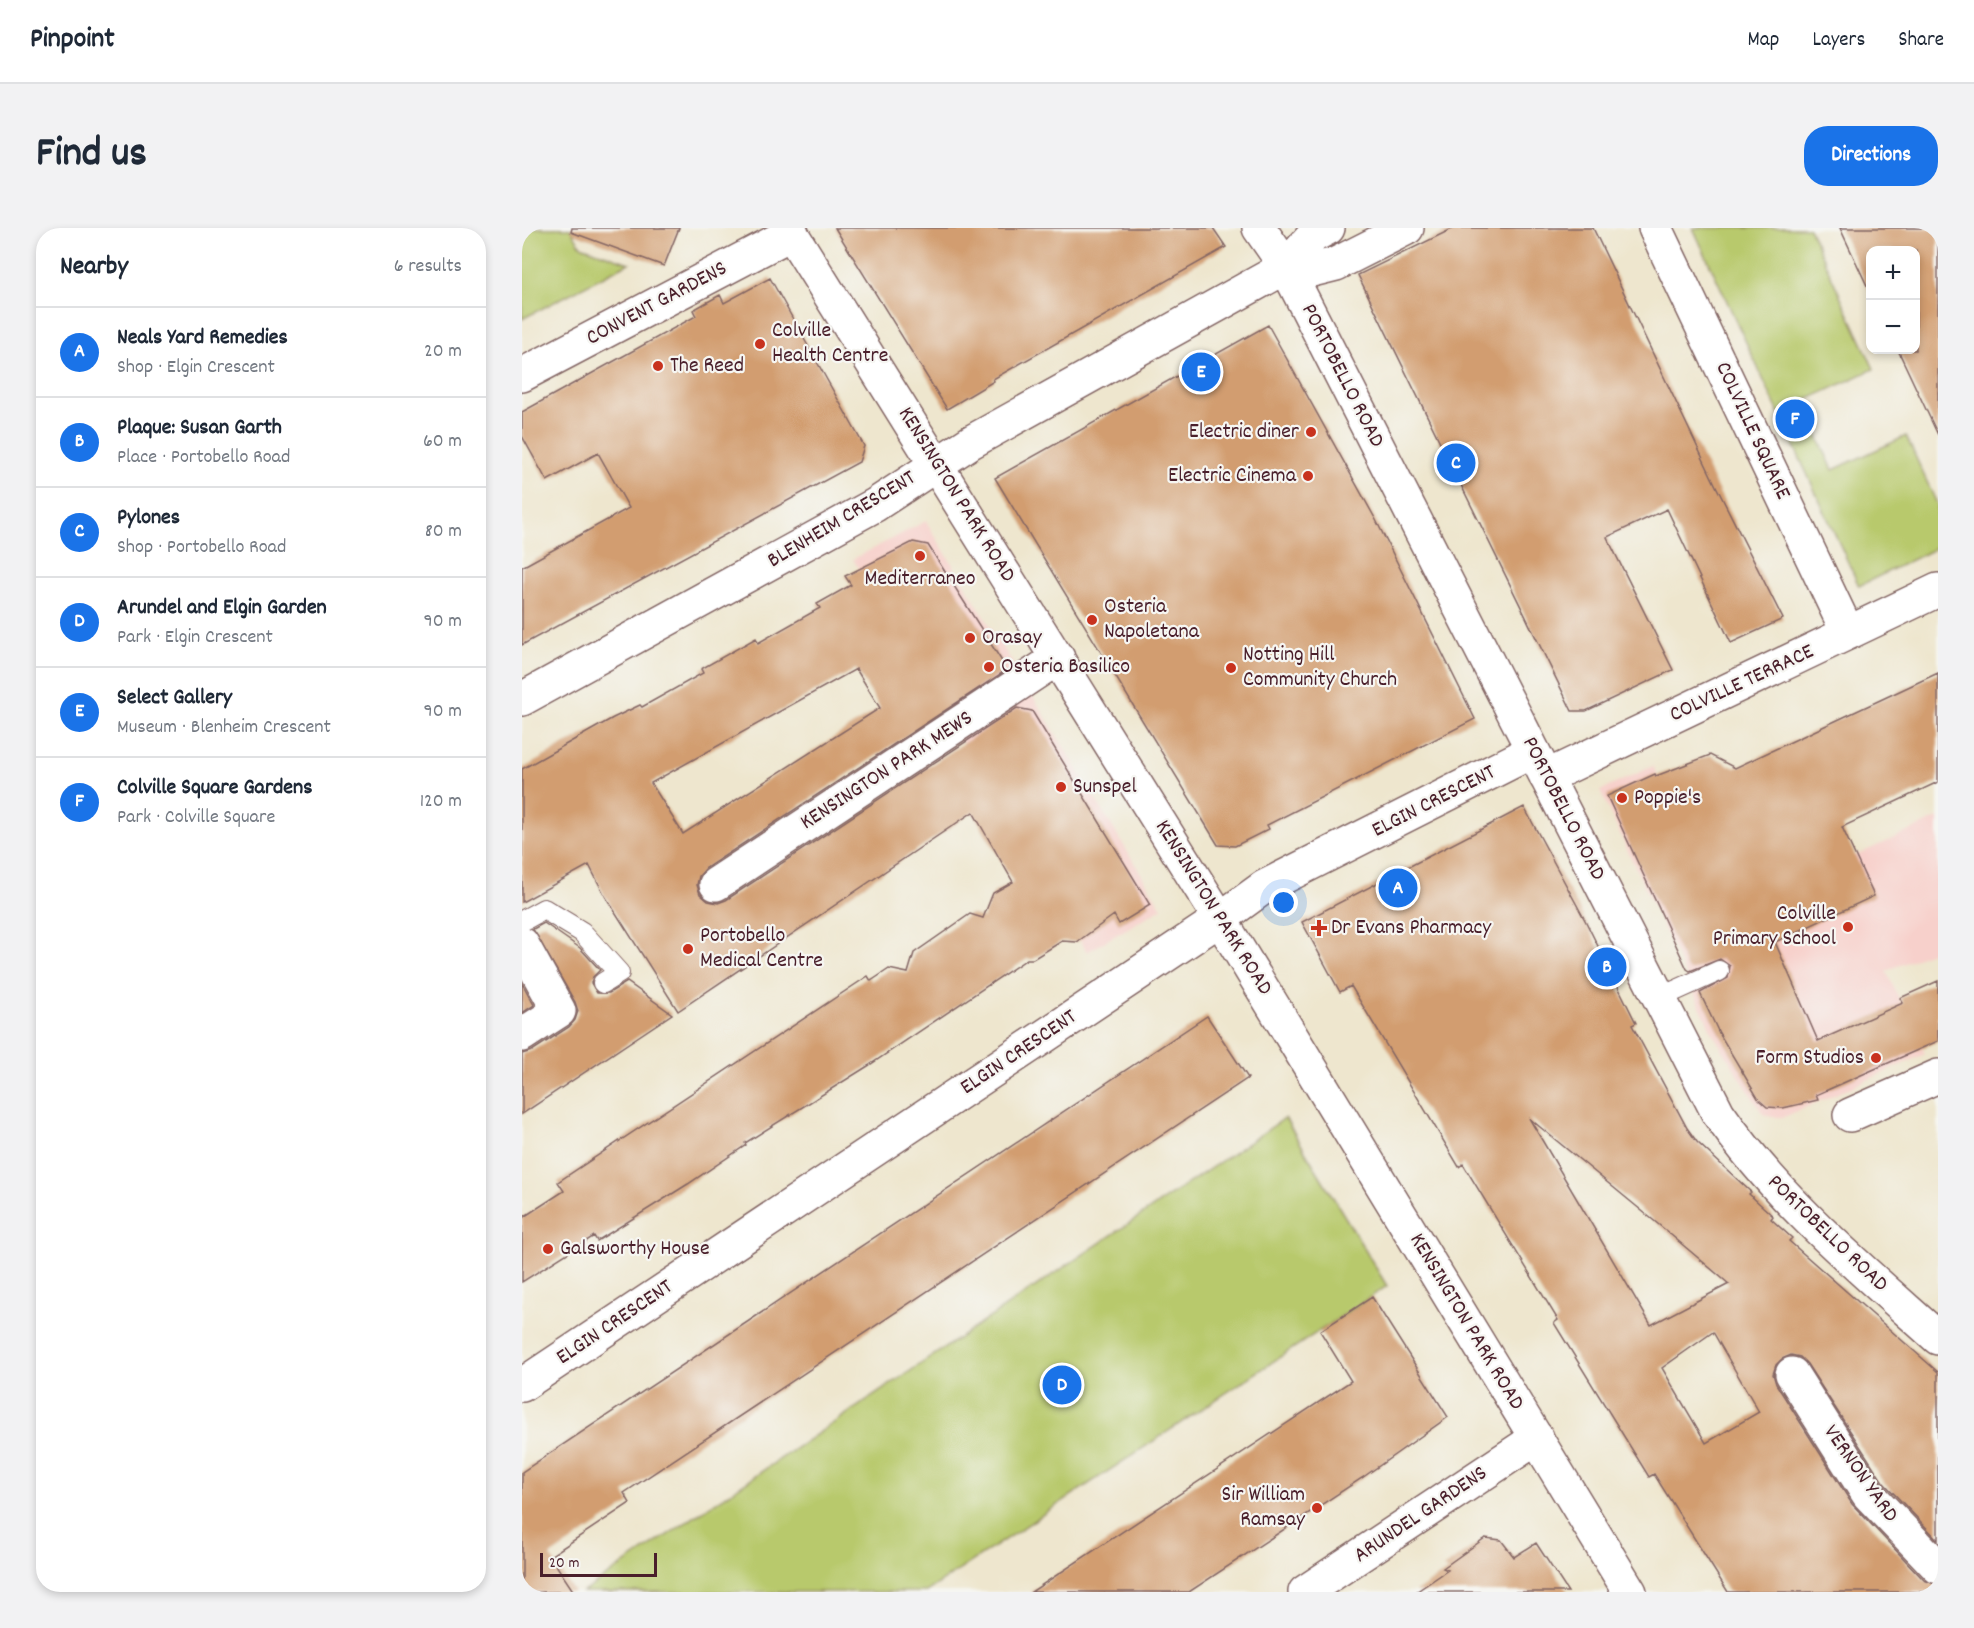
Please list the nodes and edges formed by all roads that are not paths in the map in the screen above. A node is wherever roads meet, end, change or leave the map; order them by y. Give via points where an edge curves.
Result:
1 (1259, 228) edge
2 (1328, 228) edge
3 (1407, 228) edge
4 (1655, 228) edge
5 (790, 231) edge
6 (1287, 267) junction
7 (522, 375) edge
8 (936, 464) junction
9 (1938, 590) edge
10 (1848, 633) junction
11 (1058, 658) junction
12 (522, 699) edge
13 (1540, 764) junction
14 (716, 884) dead end
15 (1220, 919) junction
16 (522, 921) edge
17 (522, 944) edge
18 (1719, 971) dead end
19 (603, 983) dead end
20 (1659, 998) junction
21 (522, 1035) edge
22 (1938, 1076) edge
23 (1850, 1115) dead end
24 (1938, 1338) edge
25 (1792, 1374) dead end
26 (522, 1385) edge
27 (1537, 1438) junction
28 (1938, 1567) edge
29 (1305, 1592) edge
30 (1630, 1592) edge

1 - 6 street, PORTOBELLO ROAD
2 - 6 street via 1313,236
3 - 6 street via 1336,264 1312,270
4 - 10 street, COLVILLE SQUARE
5 - 7 street, CONVENT GARDENS
5 - 8 street, KENSINGTON PARK ROAD
6 - 8 street, BLENHEIM CRESCENT
6 - 13 street, PORTOBELLO ROAD
8 - 11 street, KENSINGTON PARK ROAD
8 - 12 street, BLENHEIM CRESCENT via 875,505
9 - 10 street, COLVILLE TERRACE
10 - 13 street, COLVILLE TERRACE
11 - 14 street, KENSINGTON PARK MEWS
11 - 15 street, KENSINGTON PARK ROAD
13 - 15 street, ELGIN CRESCENT via 1264,887
13 - 20 street, PORTOBELLO ROAD
15 - 26 street, ELGIN CRESCENT
15 - 27 street, KENSINGTON PARK ROAD
16 - 19 lane via 544,909 582,932 619,973
17 - 21 street via 567,1006
18 - 20 lane
20 - 24 street, PORTOBELLO ROAD via 1718,1113 1765,1174 1812,1225
22 - 23 street
25 - 28 street, VERNON YARD via 1868,1494
27 - 29 street, ARUNDEL GARDENS
27 - 30 street, KENSINGTON PARK ROAD

